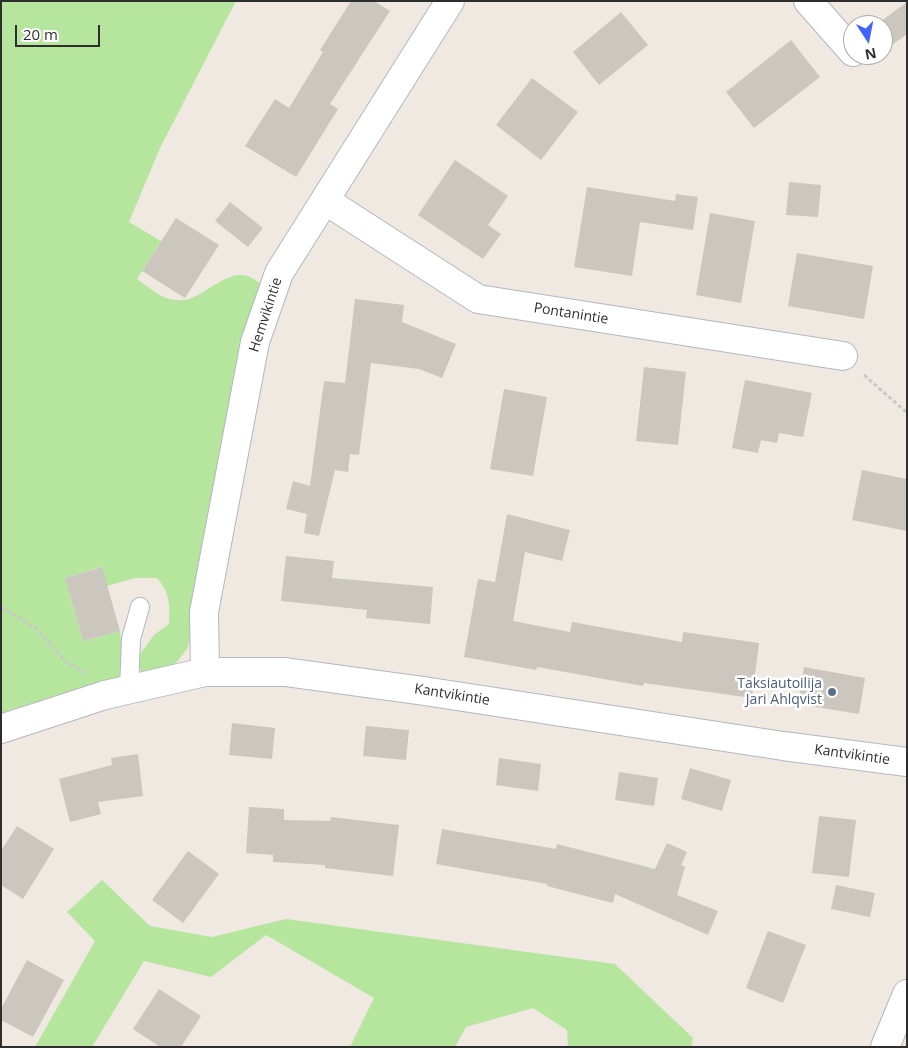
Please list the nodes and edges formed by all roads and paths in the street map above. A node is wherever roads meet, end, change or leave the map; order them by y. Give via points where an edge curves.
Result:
1 (450, 1) edge
2 (808, 1) edge
3 (843, 41) edge
4 (326, 200) junction
5 (843, 356) joint
6 (907, 410) edge
7 (1, 607) edge
8 (140, 607) dead end
9 (205, 672) junction
10 (117, 692) junction
11 (1, 729) edge
12 (907, 762) edge
13 (907, 994) edge
14 (885, 1047) edge

1 - 4 street, Hemvikintie
2 - 3 street
4 - 5 street, Pontanintie via 478,299
4 - 9 street, Hemvikintie via 279,273 255,342 204,612
5 - 6 path
7 - 10 path via 37,629 65,661
8 - 10 lane
9 - 10 street, Kantvikintie
9 - 12 street, Kantvikintie via 297,674 424,690
10 - 11 street, Kantvikintie
13 - 14 street

